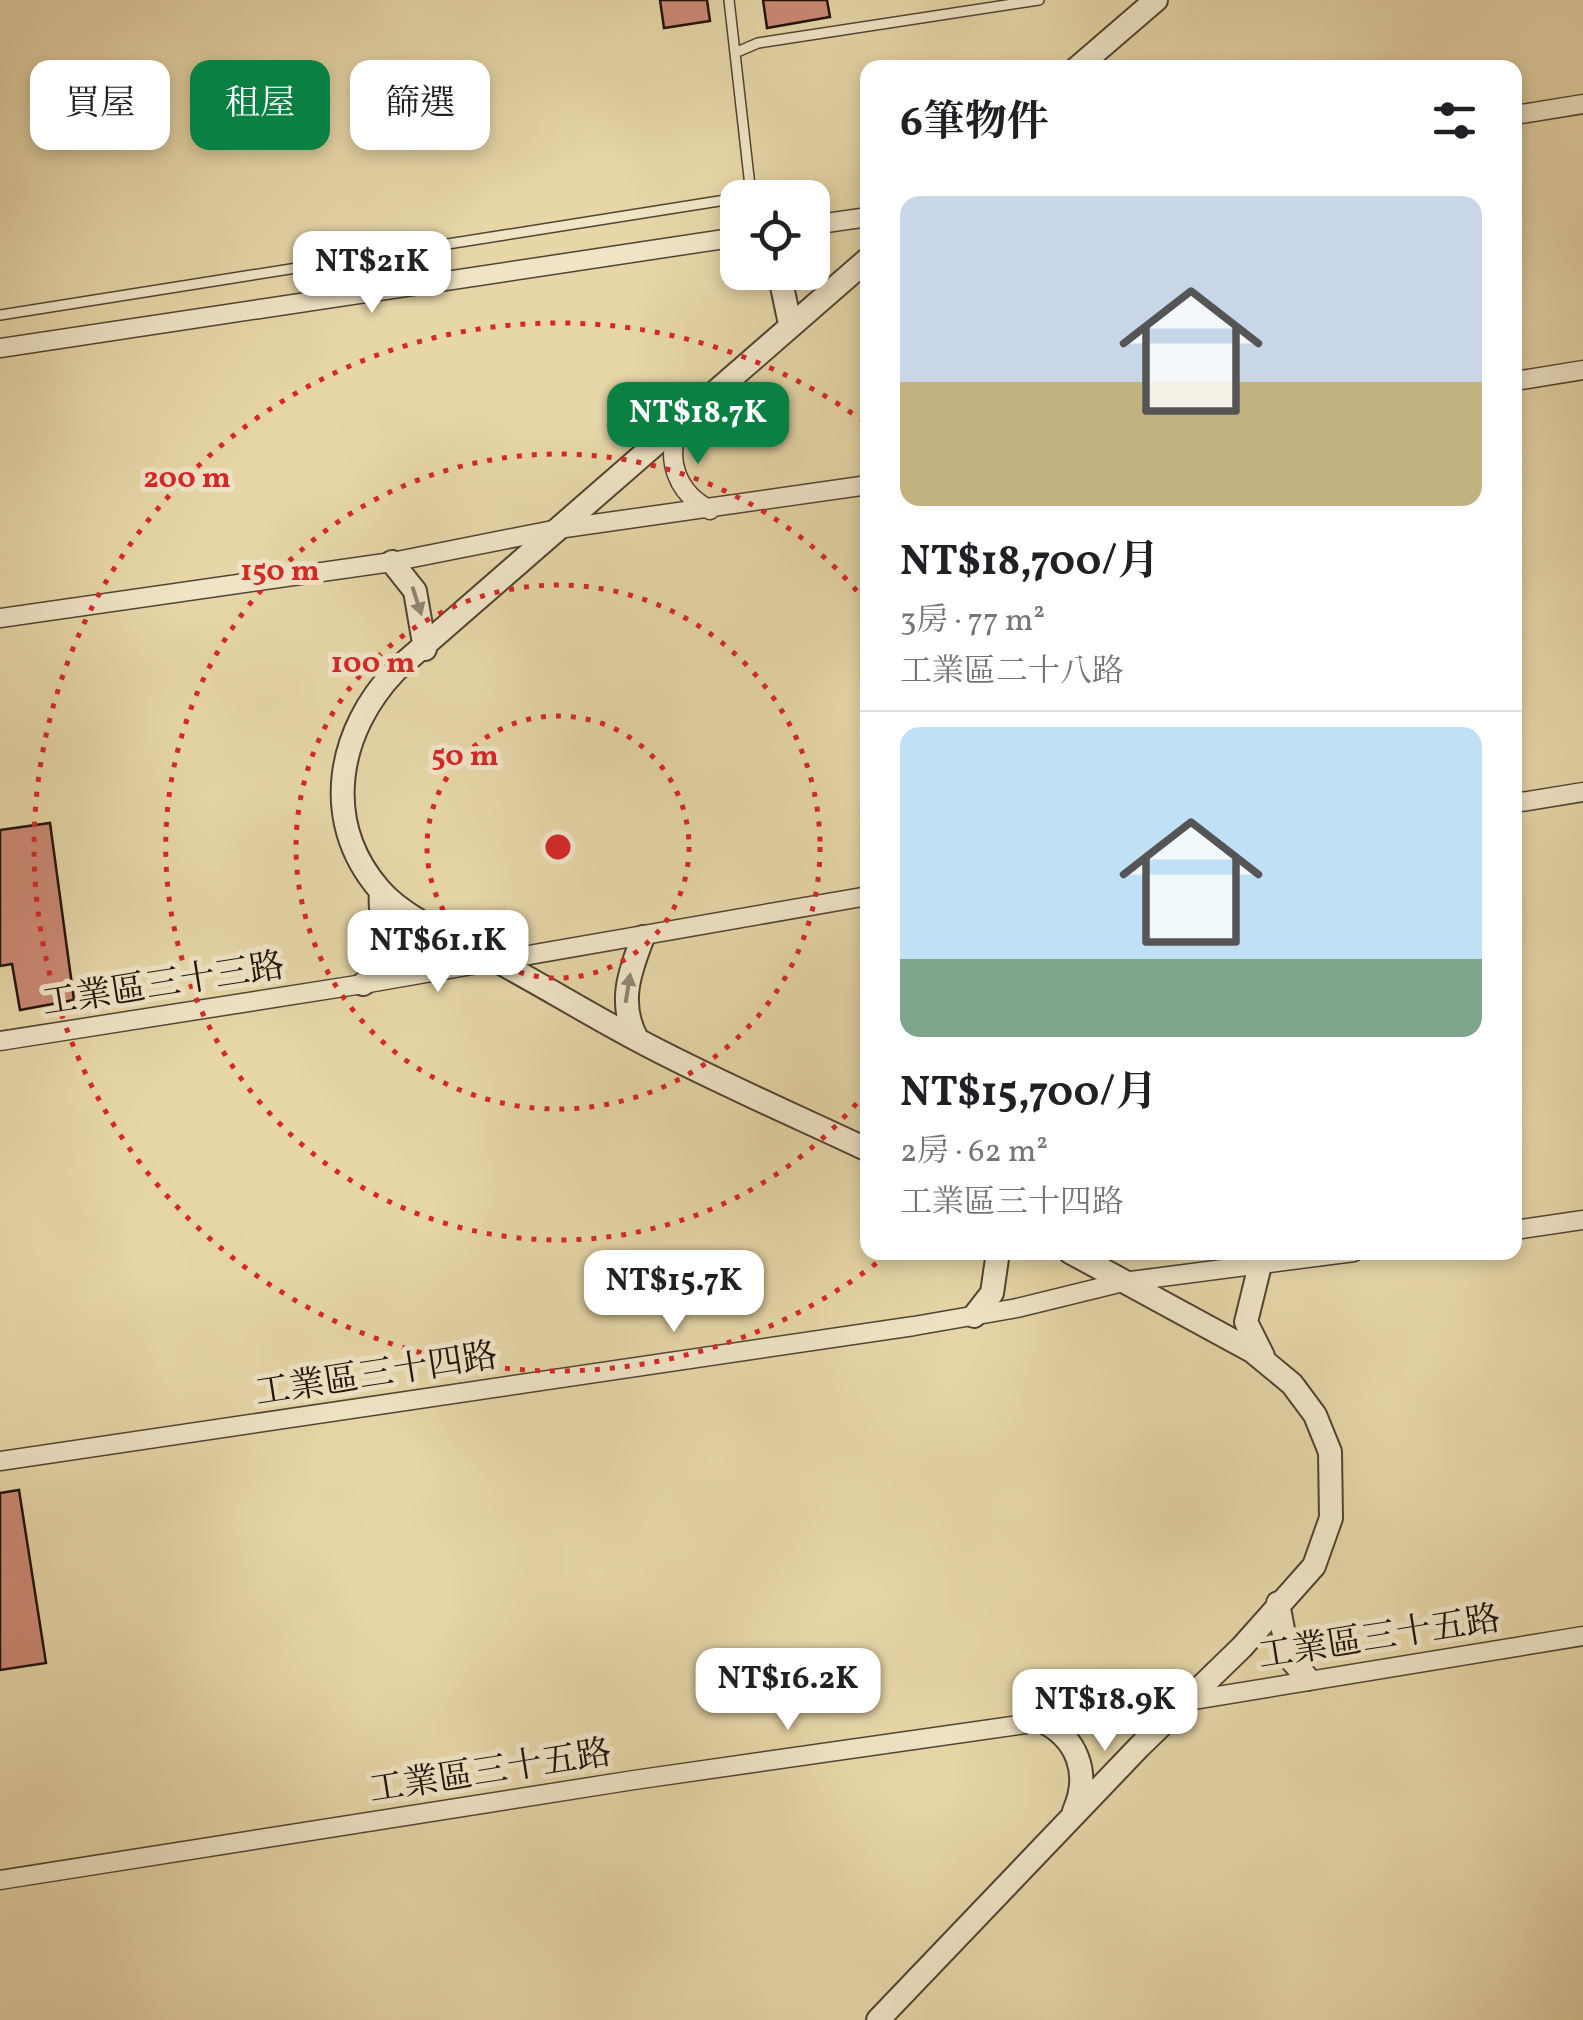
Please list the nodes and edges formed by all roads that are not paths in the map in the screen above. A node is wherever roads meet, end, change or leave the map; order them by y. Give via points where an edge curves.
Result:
1 (729, 0) edge
2 (1039, 0) edge
3 (1156, 0) edge
4 (737, 52) junction
5 (1086, 60) edge
6 (1583, 104) edge
7 (1522, 114) edge
8 (750, 180) edge
9 (720, 201) edge
10 (860, 217) edge
11 (830, 222) edge
12 (720, 240) edge
13 (860, 266) edge
14 (783, 290) edge
15 (0, 315) edge
16 (790, 324) junction
17 (0, 348) edge
18 (1583, 370) edge
19 (1522, 380) edge
20 (680, 425) junction
21 (860, 486) edge
22 (710, 510) junction
23 (558, 529) junction
24 (392, 562) junction
25 (0, 618) edge
26 (425, 649) junction
27 (1583, 792) edge
28 (1522, 802) edge
29 (381, 892) junction
30 (860, 897) edge
31 (643, 937) junction
32 (498, 961) junction
33 (363, 984) junction
34 (637, 1040) junction
35 (0, 1041) edge
36 (860, 1146) edge
37 (1583, 1220) edge
38 (1522, 1229) edge
39 (997, 1260) edge
40 (1084, 1260) edge
41 (1296, 1260) edge
42 (1260, 1265) junction
43 (1123, 1282) junction
44 (974, 1316) junction
45 (1265, 1358) junction
46 (0, 1461) edge
47 (1278, 1603) junction
48 (1583, 1636) edge
49 (1308, 1679) junction
50 (1187, 1701) junction
51 (1040, 1720) junction
52 (1070, 1818) junction
53 (0, 1880) edge
54 (878, 2020) edge

1 - 4 lane
2 - 4 lane via 758,43
3 - 5 street
4 - 8 lane
6 - 7 street
9 - 15 lane
10 - 11 street
12 - 17 street
13 - 16 street
14 - 16 street
16 - 20 street
18 - 19 street
20 - 22 street via 672,451 676,475 689,496
20 - 23 street
21 - 22 street
22 - 23 street
23 - 24 street
23 - 26 street
24 - 25 street
24 -> 26 street via 416,591
26 - 29 street via 368,703 343,767 348,828
27 - 28 street
29 - 32 street
29 - 33 street via 387,950
30 - 31 street, 工業區三十三路
31 - 32 street, 工業區三十三路
34 -> 31 street via 625,1012 626,992
32 - 33 street, 工業區三十三路
32 - 34 street
33 - 35 street, 工業區三十三路
34 - 36 street
37 - 38 street
39 - 44 street via 992,1294
40 - 43 street
41 - 42 street, 工業區三十四路
42 - 43 street, 工業區三十四路
42 - 45 street via 1246,1322
43 - 44 street, 工業區三十四路
43 - 45 street
44 - 46 street, 工業區三十四路
45 - 47 street via 1316,1415 1334,1484 1322,1550
47 - 49 street via 1288,1656
47 - 50 street
48 - 49 street, 工業區三十五路
49 - 50 street, 工業區三十五路
50 - 51 street, 工業區三十五路
50 - 52 street
51 - 52 street via 1062,1733 1080,1764 1082,1787
51 - 53 street, 工業區三十五路
52 - 54 street

